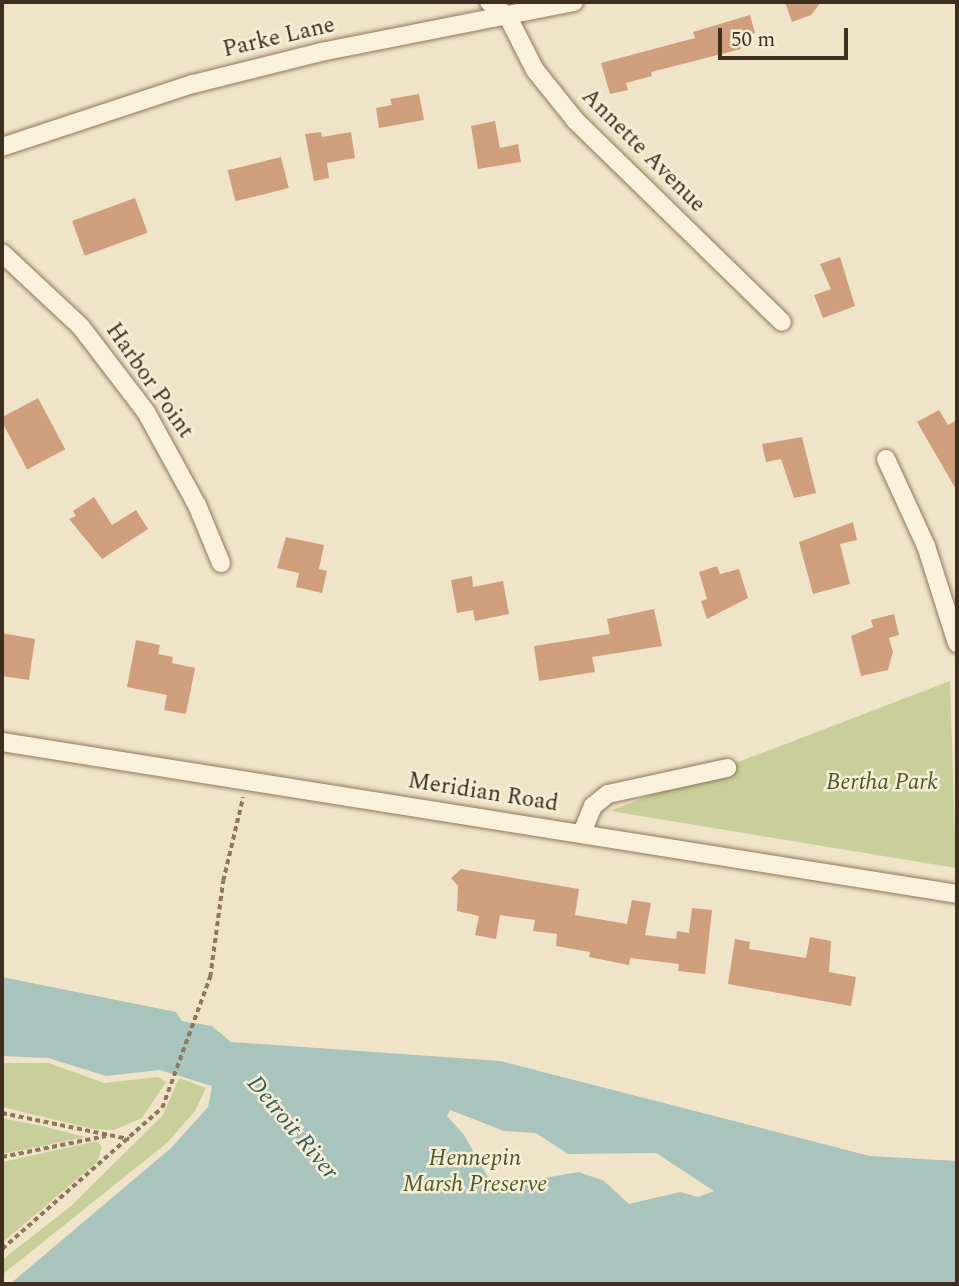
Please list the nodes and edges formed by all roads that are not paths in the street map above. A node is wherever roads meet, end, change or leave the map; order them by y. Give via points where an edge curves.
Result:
1 (489, 2) edge
2 (574, 2) edge
3 (508, 18) junction
4 (2, 146) edge
5 (2, 253) edge
6 (782, 322) dead end
7 (886, 459) dead end
8 (221, 563) dead end
9 (957, 643) edge
10 (2, 742) edge
11 (727, 768) dead end
12 (582, 834) junction
13 (957, 894) edge

1 - 3 street, Annette Avenue
2 - 3 street, Parke Lane
3 - 4 street, Parke Lane via 321,52 193,84
3 - 6 street, Annette Avenue via 535,70 575,120
5 - 8 street, Harbor Point via 81,327 139,403 197,505
7 - 9 street via 926,546
10 - 12 street, Meridian Road
11 - 12 street via 608,794 593,806
12 - 13 street, Meridian Road

